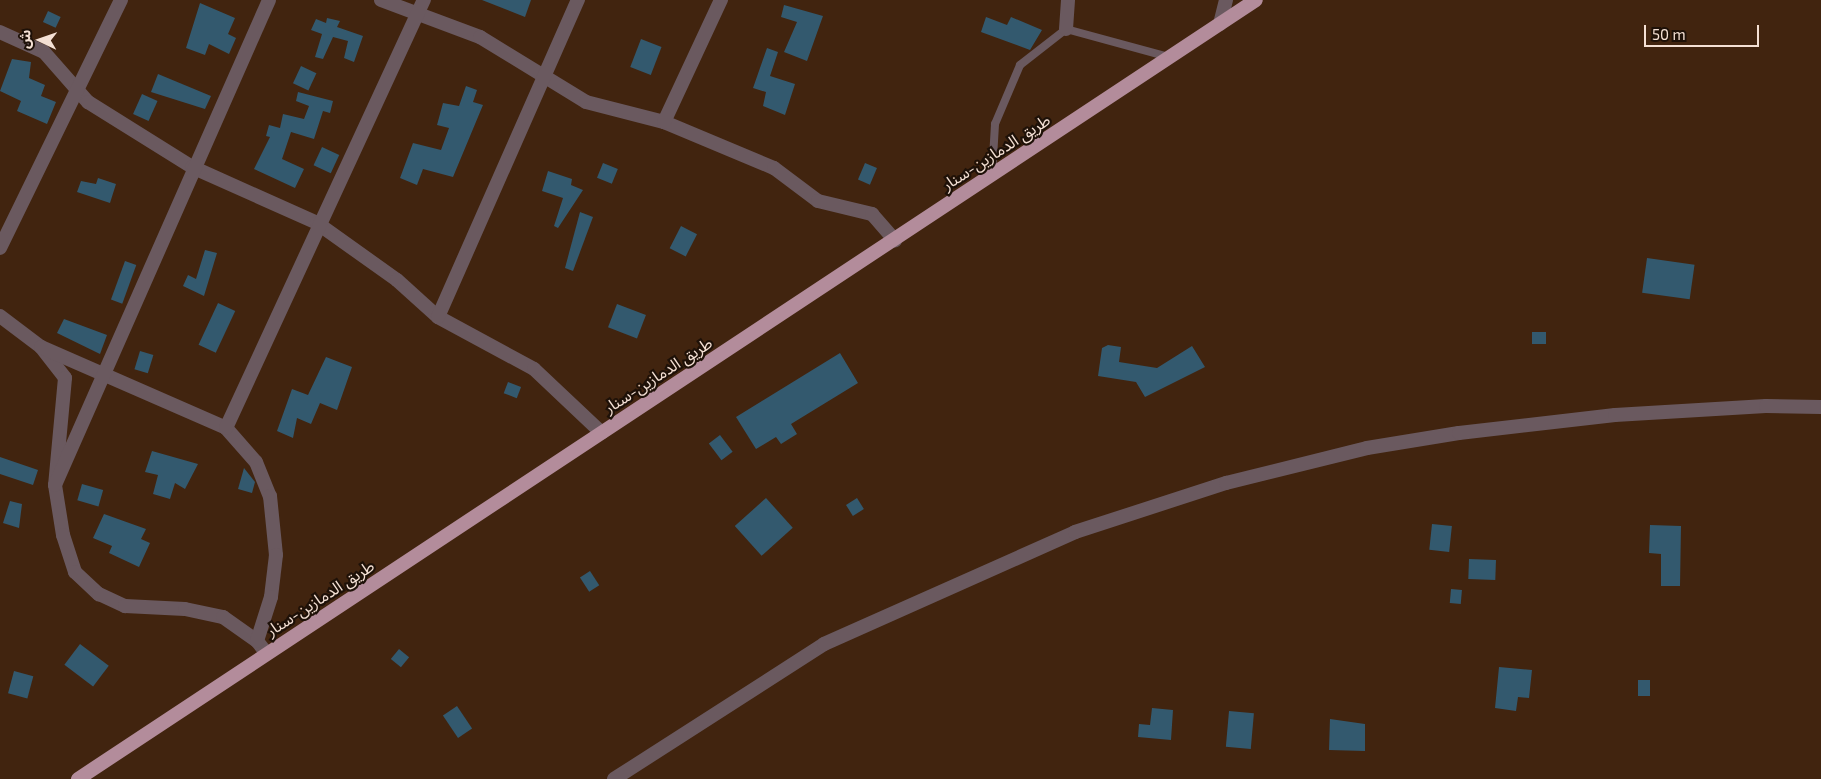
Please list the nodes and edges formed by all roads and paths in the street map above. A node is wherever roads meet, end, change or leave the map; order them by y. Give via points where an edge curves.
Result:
1 (121, 0) edge
2 (269, 0) edge
3 (381, 0) edge
4 (424, 0) edge
5 (578, 0) edge
6 (721, 0) edge
7 (1068, 0) edge
8 (1226, 0) edge
9 (1256, 0) edge
10 (417, 16) junction
11 (1220, 24) junction
12 (1066, 29) junction
13 (0, 32) edge
14 (1170, 58) junction
15 (545, 80) junction
16 (77, 89) junction
17 (664, 122) junction
18 (192, 167) junction
19 (992, 175) junction
20 (317, 223) junction
21 (895, 240) junction
22 (0, 248) edge
23 (0, 316) edge
24 (438, 318) junction
25 (40, 347) junction
26 (105, 373) junction
27 (1821, 407) edge
28 (226, 428) junction
29 (602, 433) junction
30 (55, 485) junction
31 (257, 641) junction
32 (267, 654) junction
33 (78, 779) edge
34 (614, 779) edge

1 - 16 street
2 - 18 street
3 - 10 street
4 - 10 street
5 - 15 street
6 - 17 street
7 - 12 street
8 - 11 street
9 - 11 highway, طريق الدمازين-سنار
10 - 15 street via 480,37
10 - 20 street
11 - 14 highway, طريق الدمازين-سنار
12 - 14 lane
12 - 19 lane via 1020,65 995,124
13 - 16 street via 44,52
14 - 19 highway, طريق الدمازين-سنار
15 - 17 street via 586,102
15 - 24 street
16 - 18 street via 88,102
16 - 22 street
17 - 21 street via 774,168 818,201 872,214
18 - 20 street
18 - 26 street
19 - 21 highway, طريق الدمازين-سنار
20 - 24 street via 396,280
20 - 28 street
21 - 29 highway, طريق الدمازين-سنار
23 - 25 street
24 - 29 street via 534,370
25 - 26 street
25 - 30 street via 65,378
26 - 28 street
26 - 30 street
27 - 34 street via 1766,406 1616,415 1460,433 1367,448 1226,483 1074,532 824,644
28 - 31 street via 256,462 270,496 276,555 272,596
29 - 32 highway, طريق الدمازين-سنار
30 - 31 street via 63,536 75,572 99,594 125,606 184,609 223,617
31 - 32 street
32 - 33 highway, طريق الدمازين-سنار

